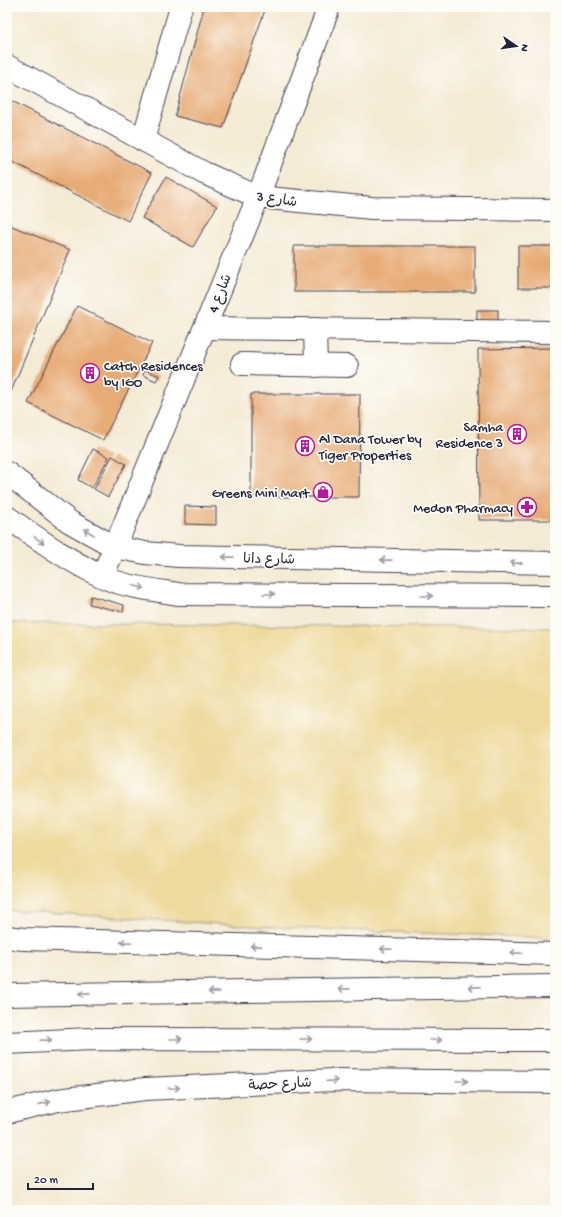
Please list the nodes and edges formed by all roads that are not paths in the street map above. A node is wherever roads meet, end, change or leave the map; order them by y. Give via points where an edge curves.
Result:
1 (181, 7) edge
2 (329, 7) edge
3 (7, 66) edge
4 (143, 140) junction
5 (258, 197) junction
6 (555, 210) edge
7 (205, 328) junction
8 (315, 329) junction
9 (555, 332) edge
10 (242, 364) dead end
11 (316, 366) junction
12 (348, 366) dead end
13 (7, 473) edge
14 (7, 517) edge
15 (116, 547) junction
16 (555, 563) edge
17 (102, 576) junction
18 (555, 596) edge
19 (7, 937) edge
20 (555, 954) edge
21 (555, 986) edge
22 (7, 995) edge
23 (555, 1040) edge
24 (7, 1043) edge
25 (555, 1082) edge
26 (7, 1112) edge

1 - 4 main road
2 - 5 main road, شارع 4
3 - 4 main road, شارع 3
4 - 5 main road, شارع 3 via 204,173
5 - 6 main road, شارع 3 via 372,208
5 - 7 main road, شارع 4
7 - 8 main road
7 - 15 main road, شارع 4
8 - 9 main road
8 - 11 main road
10 - 11 main road
11 - 12 main road
15 -> 13 main road, شارع دانا via 70,522
14 -> 17 main road via 50,547
16 -> 15 main road, شارع دانا via 179,556
15 - 17 main road, شارع 4
17 -> 18 main road via 141,588 178,594
20 -> 19 main road
21 -> 22 main road
24 -> 23 main road via 91,1039
26 -> 25 main road, شارع حصة via 58,1100 145,1089 334,1080

